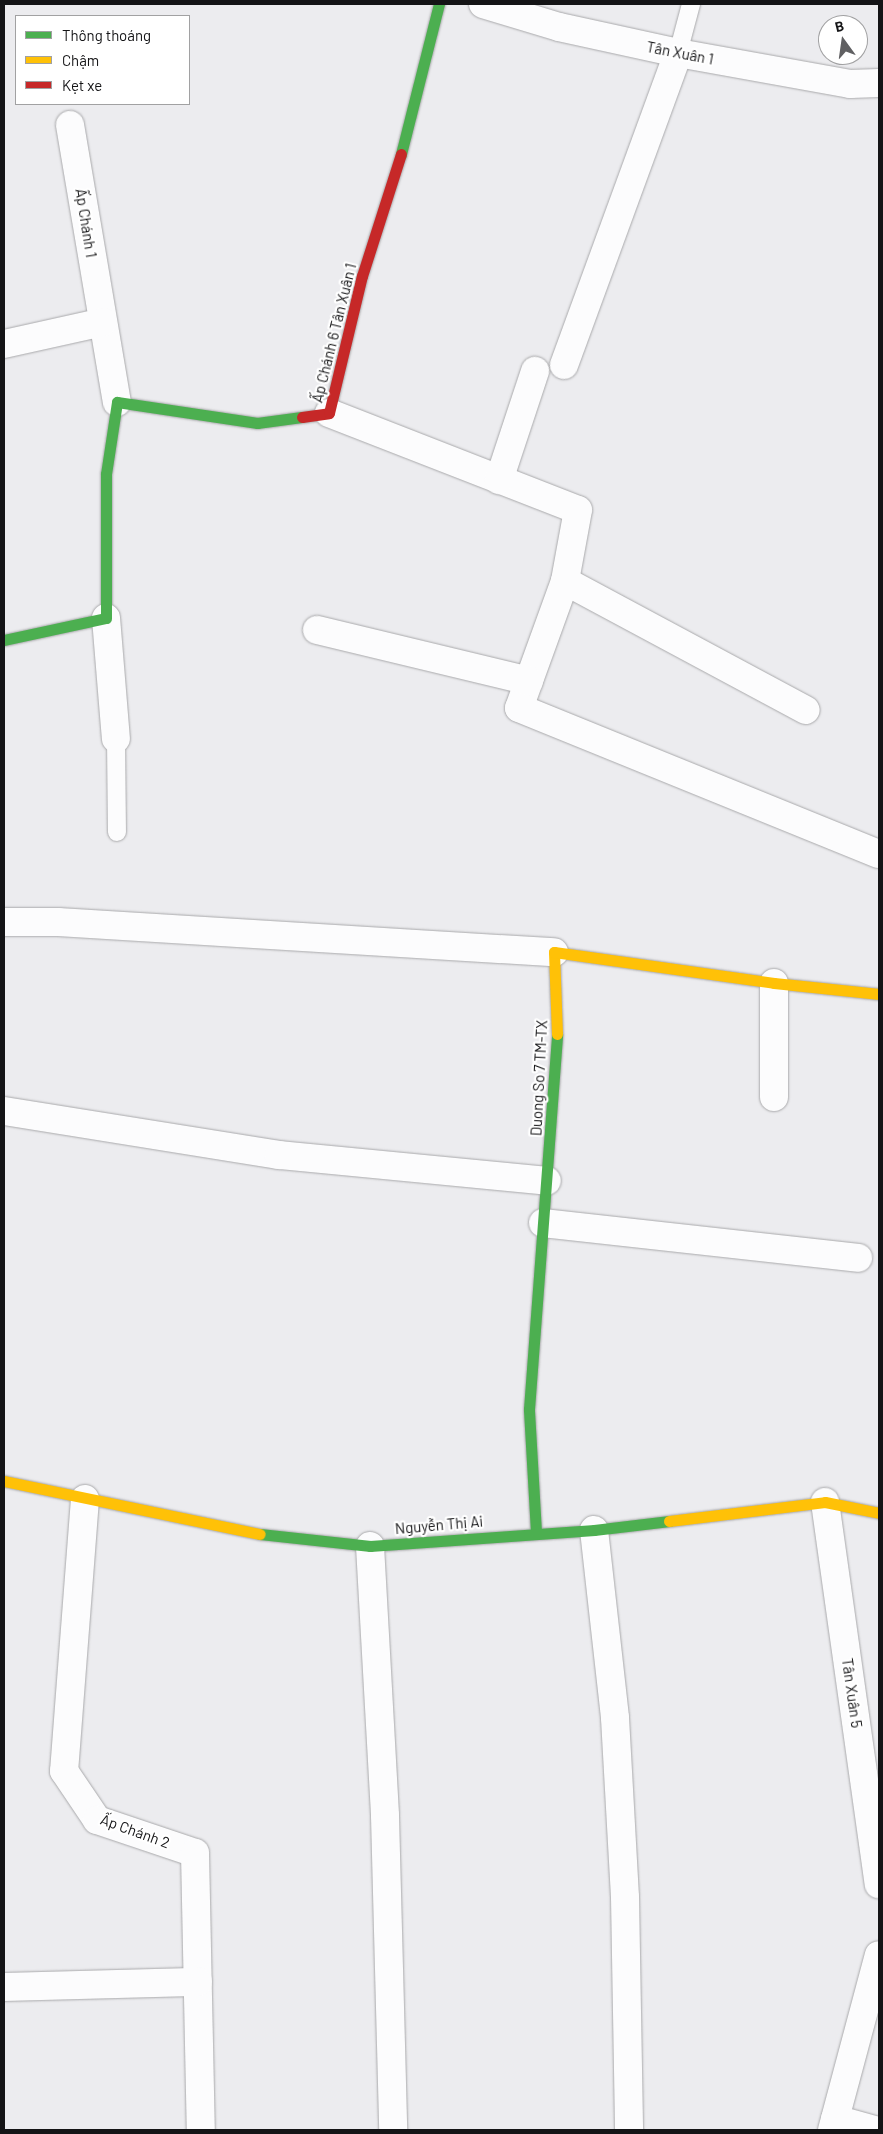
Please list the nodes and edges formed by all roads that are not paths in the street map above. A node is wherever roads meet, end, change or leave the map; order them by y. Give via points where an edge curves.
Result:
1 (440, 4) edge
2 (484, 4) edge
3 (691, 4) edge
4 (678, 53) junction
5 (879, 83) edge
6 (70, 125) dead end
7 (103, 322) junction
8 (4, 344) edge
9 (564, 365) dead end
10 (535, 371) dead end
11 (117, 402) junction
12 (329, 413) junction
13 (499, 480) junction
14 (565, 581) junction
15 (106, 618) junction
16 (317, 630) dead end
17 (4, 640) edge
18 (529, 680) junction
19 (806, 710) dead end
20 (116, 739) joint
21 (117, 832) dead end
22 (879, 854) edge
23 (4, 922) edge
24 (554, 952) junction
25 (774, 983) junction
26 (879, 994) edge
27 (774, 1097) dead end
28 (4, 1111) edge
29 (547, 1180) junction
30 (543, 1223) junction
31 (858, 1258) dead end
32 (4, 1481) edge
33 (85, 1499) junction
34 (826, 1502) junction
35 (879, 1513) edge
36 (594, 1530) junction
37 (536, 1532) junction
38 (370, 1546) junction
39 (874, 1816) edge
40 (879, 1884) edge
41 (879, 1955) edge
42 (198, 1982) junction
43 (4, 1987) edge
44 (834, 2124) edge
45 (201, 2130) edge
46 (393, 2130) edge
47 (629, 2130) edge
48 (875, 2130) edge

1 - 12 street, Ấp Chánh 6 Tân Xuân 1 via 394,182 362,276
2 - 4 street, Tân Xuân 1 via 559,27
3 - 4 lane
4 - 5 street, Tân Xuân 1 via 850,84
4 - 9 street
6 - 7 street, Ấp Chánh 1
7 - 8 street
7 - 11 street, Ấp Chánh 1
10 - 13 street
11 - 12 street, Ấp Chánh 6 Tân Xuân 1 via 257,423
11 - 15 street via 106,474
12 - 13 street
13 - 14 street via 578,510
14 - 18 street
14 - 19 street
15 - 17 street
15 - 20 street
16 - 18 street
18 - 22 street via 519,708
20 - 21 lane
23 - 24 street via 58,922
24 - 25 street
24 - 29 street, Duong So 7 TM-TX via 557,1023
25 - 26 street
25 - 27 street
28 - 29 street via 279,1155
29 - 30 street, Duong So 7 TM-TX
30 - 31 street
30 - 37 street, Duong So 7 TM-TX via 529,1409
32 - 33 street, Nguyễn Thị Ai
33 - 38 street, Nguyễn Thị Ai via 236,1531
33 - 42 street, Ấp Chánh 2 via 64,1772 97,1820 195,1853
34 - 35 street, Nguyễn Thị Ai
34 - 36 street, Nguyễn Thị Ai
34 - 39 street, Tân Xuân 5
36 - 37 street, Nguyễn Thị Ai
36 - 47 street via 615,1728 624,1897
37 - 38 street, Nguyễn Thị Ai
38 - 46 street via 385,1816
39 - 40 street, Tân Xuân 5
41 - 44 street
42 - 43 street
42 - 45 street, Ấp Chánh 2
44 - 48 street

